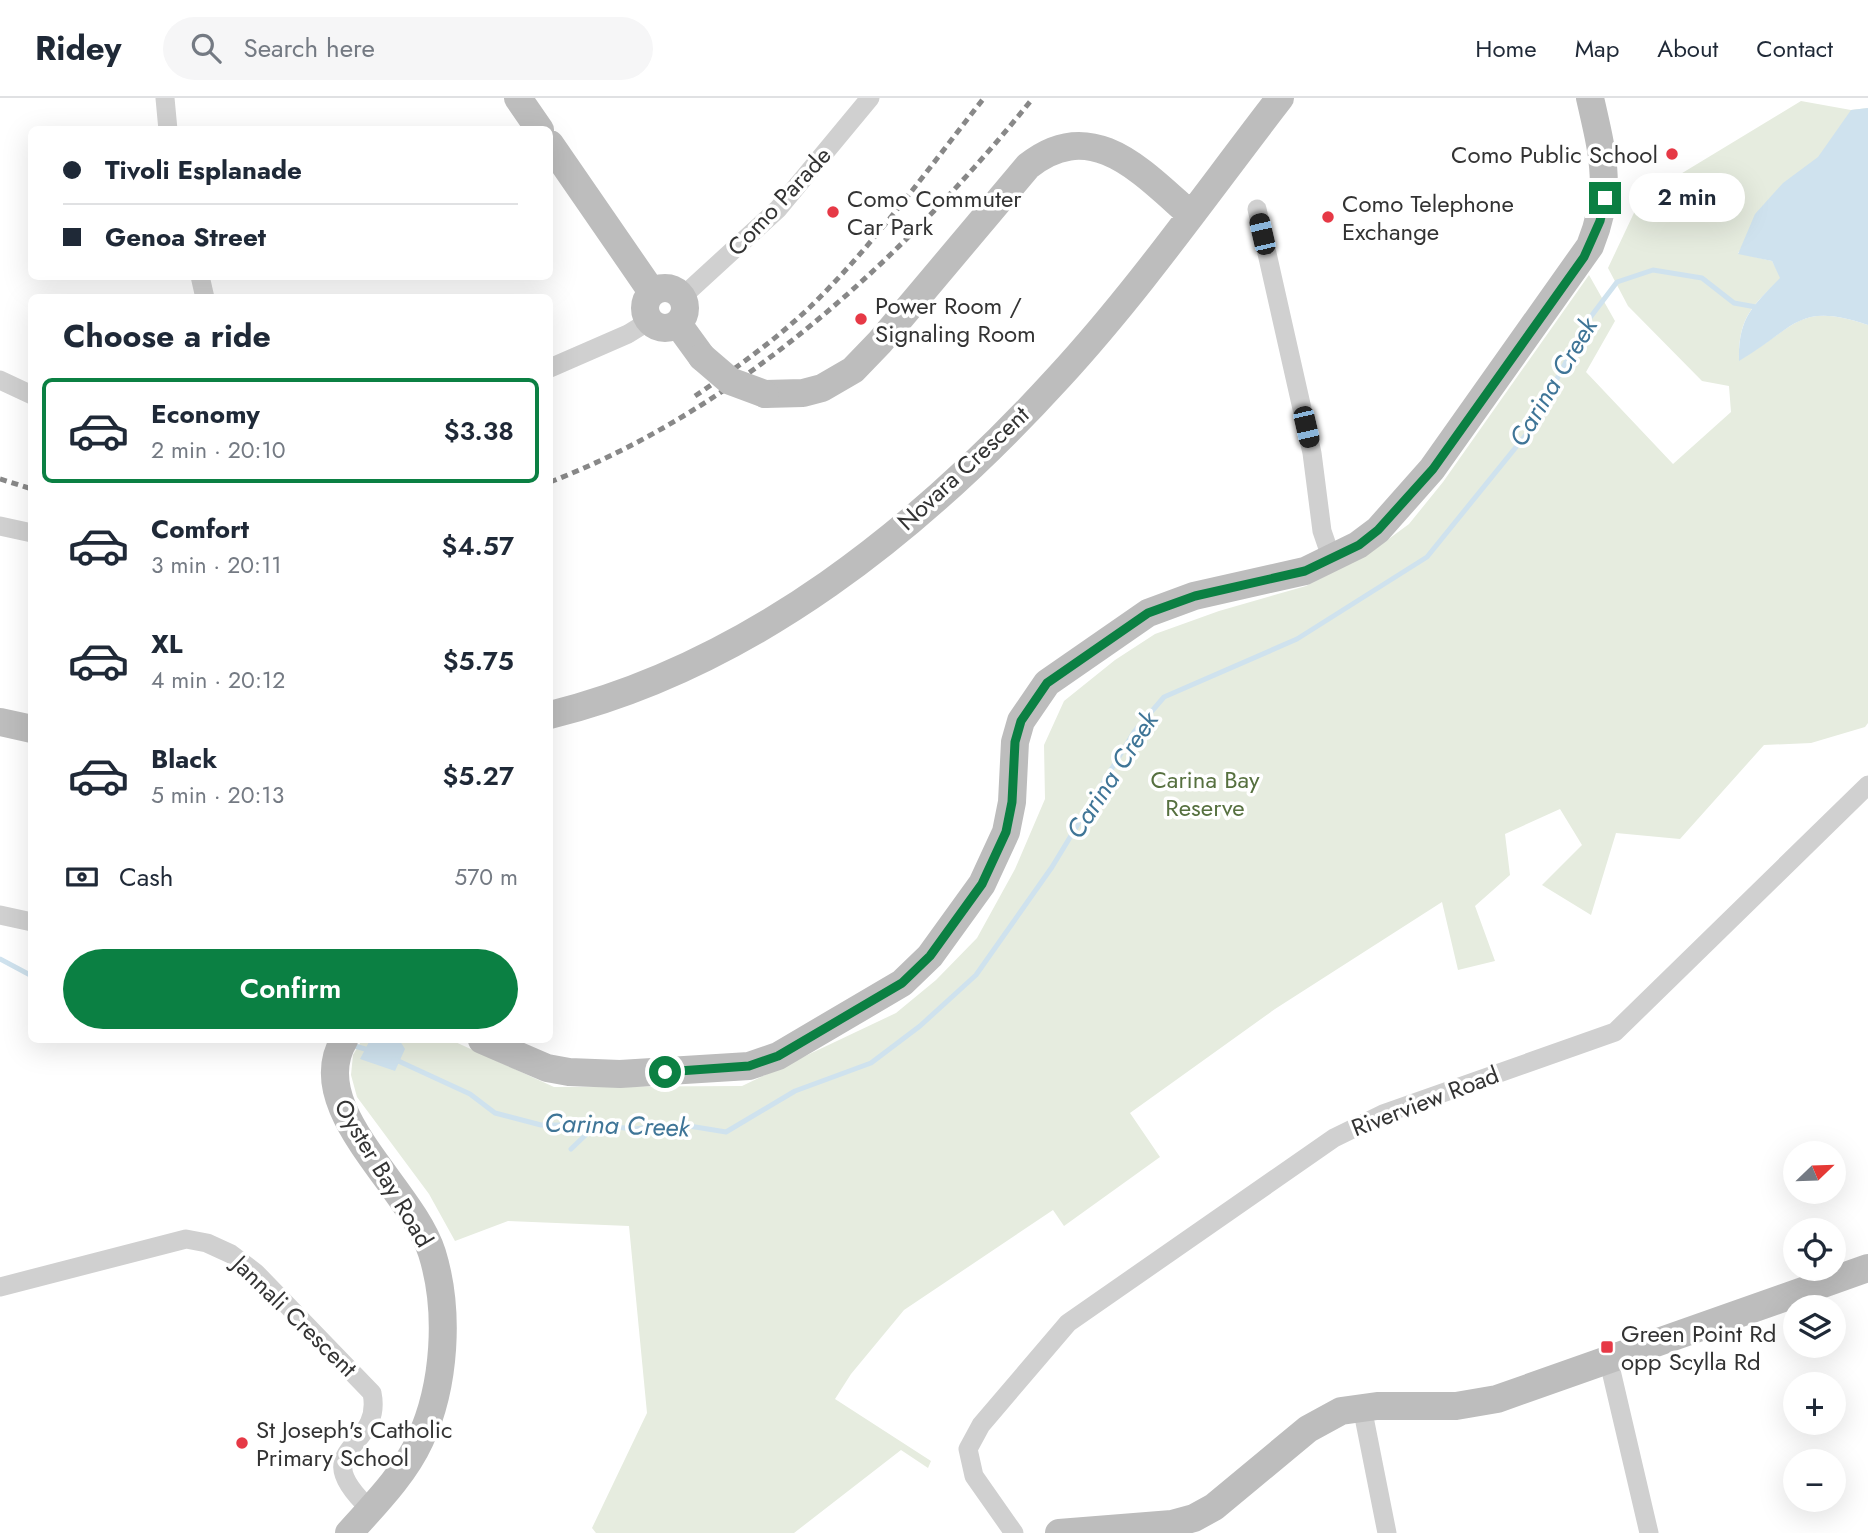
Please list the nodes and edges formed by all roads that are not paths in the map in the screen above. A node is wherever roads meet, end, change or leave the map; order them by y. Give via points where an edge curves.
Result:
1 (164, 98) edge
2 (518, 98) edge
3 (870, 98) edge
4 (1280, 98) edge
5 (1590, 98) edge
6 (168, 126) edge
7 (537, 126) edge
8 (553, 148) edge
9 (1257, 209) dead end
10 (1190, 214) junction
11 (652, 292) junction
12 (680, 311) junction
13 (649, 321) junction
14 (553, 367) edge
15 (0, 380) edge
16 (28, 393) edge
17 (0, 526) edge
18 (28, 532) edge
19 (1332, 560) junction
20 (553, 714) edge
21 (0, 722) edge
22 (28, 728) edge
23 (1868, 785) edge
24 (0, 915) edge
25 (28, 921) edge
26 (343, 1043) edge
27 (489, 1043) edge
28 (1868, 1268) edge
29 (0, 1287) edge
30 (1609, 1362) junction
31 (1362, 1407) junction
32 (370, 1509) junction
33 (349, 1533) edge
34 (1014, 1533) edge
35 (1059, 1533) edge
36 (1387, 1533) edge
37 (1650, 1533) edge

1 - 6 street
2 - 7 street
3 - 12 street, Como Parade via 778,209
4 - 10 street, Novara Crescent
5 - 19 street via 1606,174 1600,221 1584,257 1415,492 1378,530
8 - 11 street
9 - 19 street via 1312,453 1322,531
10 - 12 street, bridge via 1131,164 1107,150 1081,145 1054,149 1028,166 853,370 803,393 765,394 730,381 702,357
10 - 20 street, Novara Crescent via 1026,412 911,519 847,570 716,654 624,692
11 - 12 street via 665,288
11 - 13 street via 645,309
12 - 13 street via 666,329
13 - 14 street
15 - 16 street
17 - 18 street
19 - 27 street via 1283,578 1195,596 1148,613 1047,683 1021,721 1006,832 982,884 930,956 877,1001 778,1056 711,1071 569,1072 547,1068
21 - 22 street
23 - 34 street, Riverview Road via 1615,1032 1357,1125 1068,1323 981,1424 968,1449 974,1476
24 - 25 street
26 - 32 street, Oyster Bay Road via 334,1069 335,1093 344,1116 404,1198 427,1242 440,1310 439,1381 432,1408 407,1464
28 - 30 street
29 - 32 street, Jannali Crescent via 186,1239 207,1242 230,1254 256,1273 372,1393 373,1414 343,1459 341,1471
30 - 31 street via 1477,1403
30 - 37 street
31 - 35 street via 1317,1423 1214,1507 1194,1518
31 - 36 street
32 - 33 street, Oyster Bay Road

